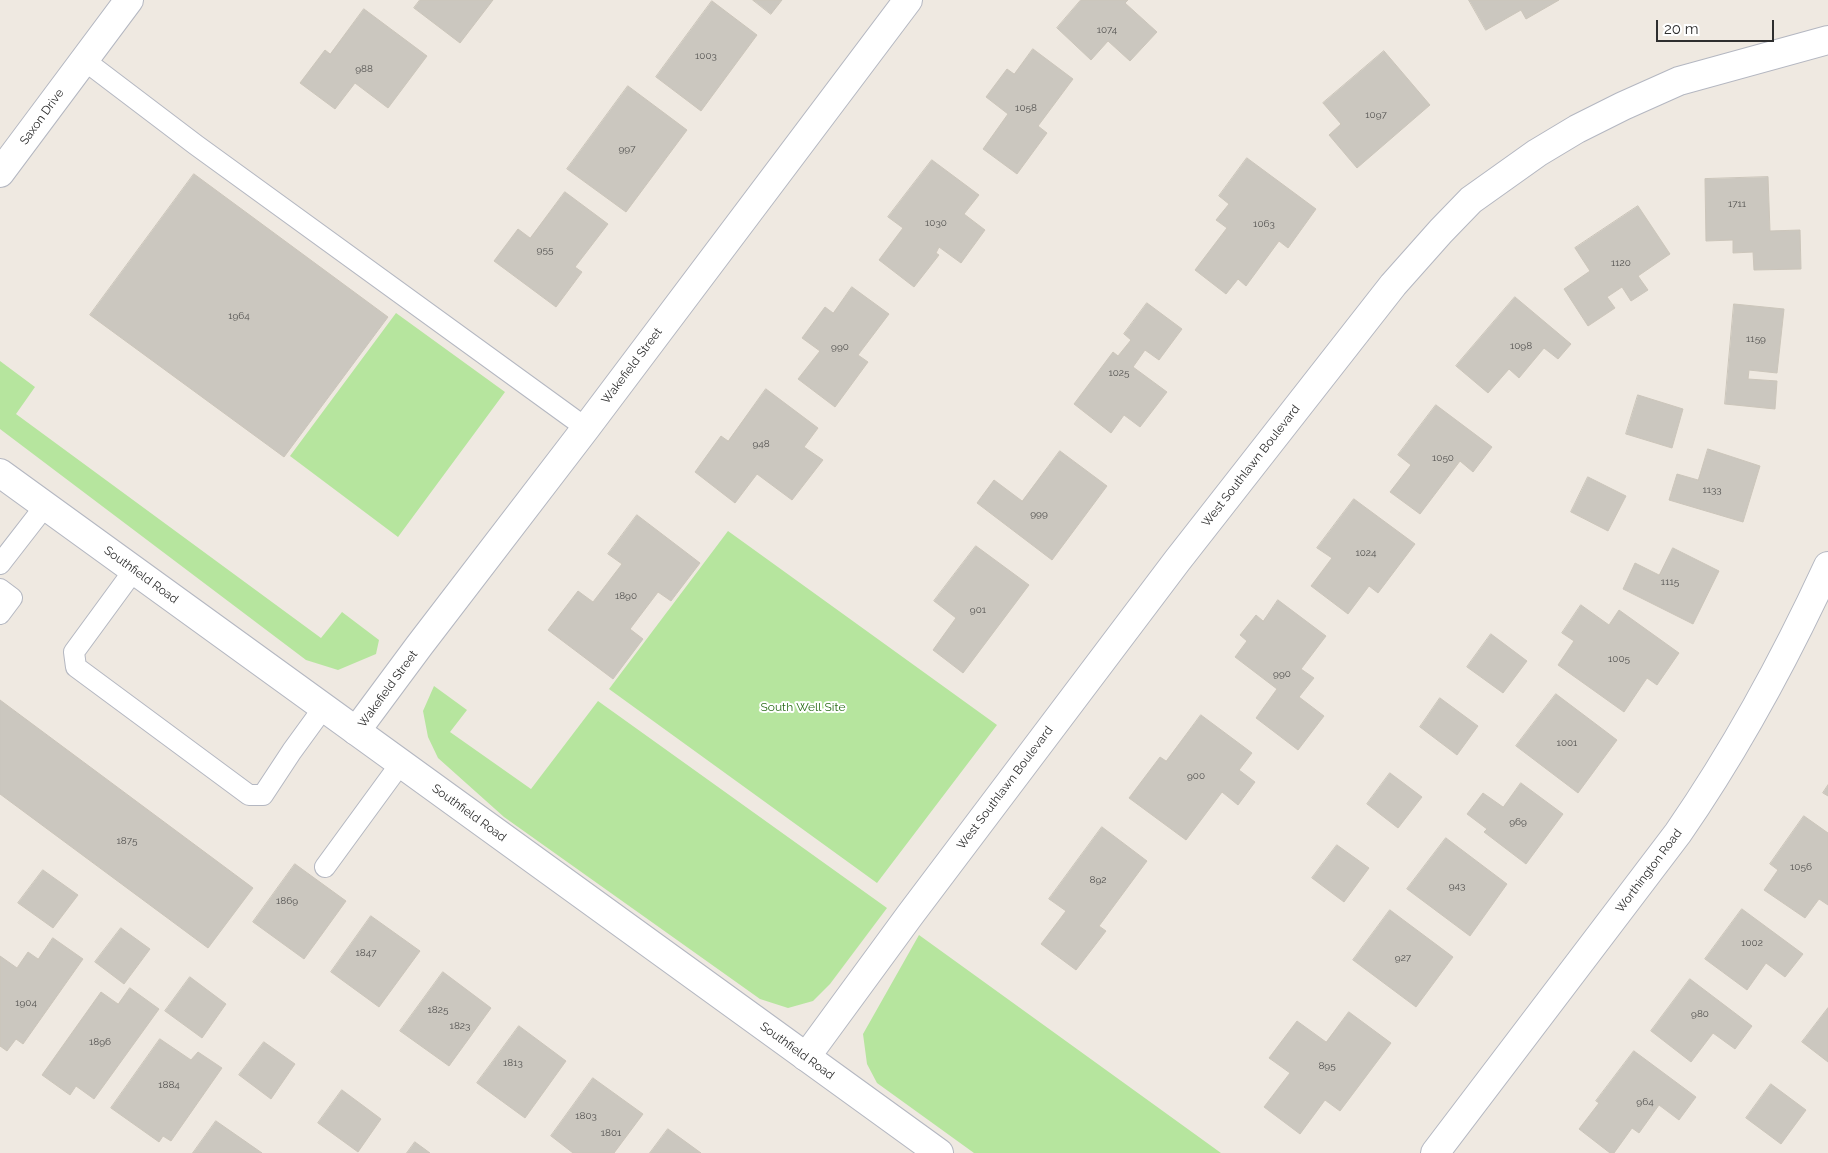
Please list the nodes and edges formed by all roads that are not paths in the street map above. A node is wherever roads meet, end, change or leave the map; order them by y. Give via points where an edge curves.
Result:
1 (129, 0) edge
2 (908, 0) edge
3 (1828, 40) edge
4 (84, 60) junction
5 (0, 174) edge
6 (586, 428) junction
7 (0, 473) edge
8 (45, 506) junction
9 (0, 564) edge
10 (1828, 566) edge
11 (134, 570) junction
12 (0, 589) edge
13 (0, 614) edge
14 (324, 707) junction
15 (356, 731) junction
16 (401, 763) junction
17 (325, 867) dead end
18 (806, 1057) junction
19 (939, 1153) edge
20 (1435, 1153) edge

1 - 4 street, Saxon Drive
2 - 6 street, Wakefield Street
3 - 18 street, West Southlawn Boulevard via 1679,81 1623,106 1537,153 1465,206 1392,285 1183,553
4 - 5 street, Saxon Drive
4 - 6 lane
6 - 15 street, Wakefield Street
7 - 8 street, Southfield Road
8 - 9 lane
8 - 11 street, Southfield Road
10 - 20 street, Worthington Road via 1787,651 1710,787
11 - 14 street, Southfield Road
11 - 14 lane via 74,652 76,667 249,795 263,795
12 - 13 lane via 12,598
14 - 15 street, Southfield Road
15 - 16 street, Southfield Road
16 - 17 lane
16 - 18 street, Southfield Road
18 - 19 street, Southfield Road

